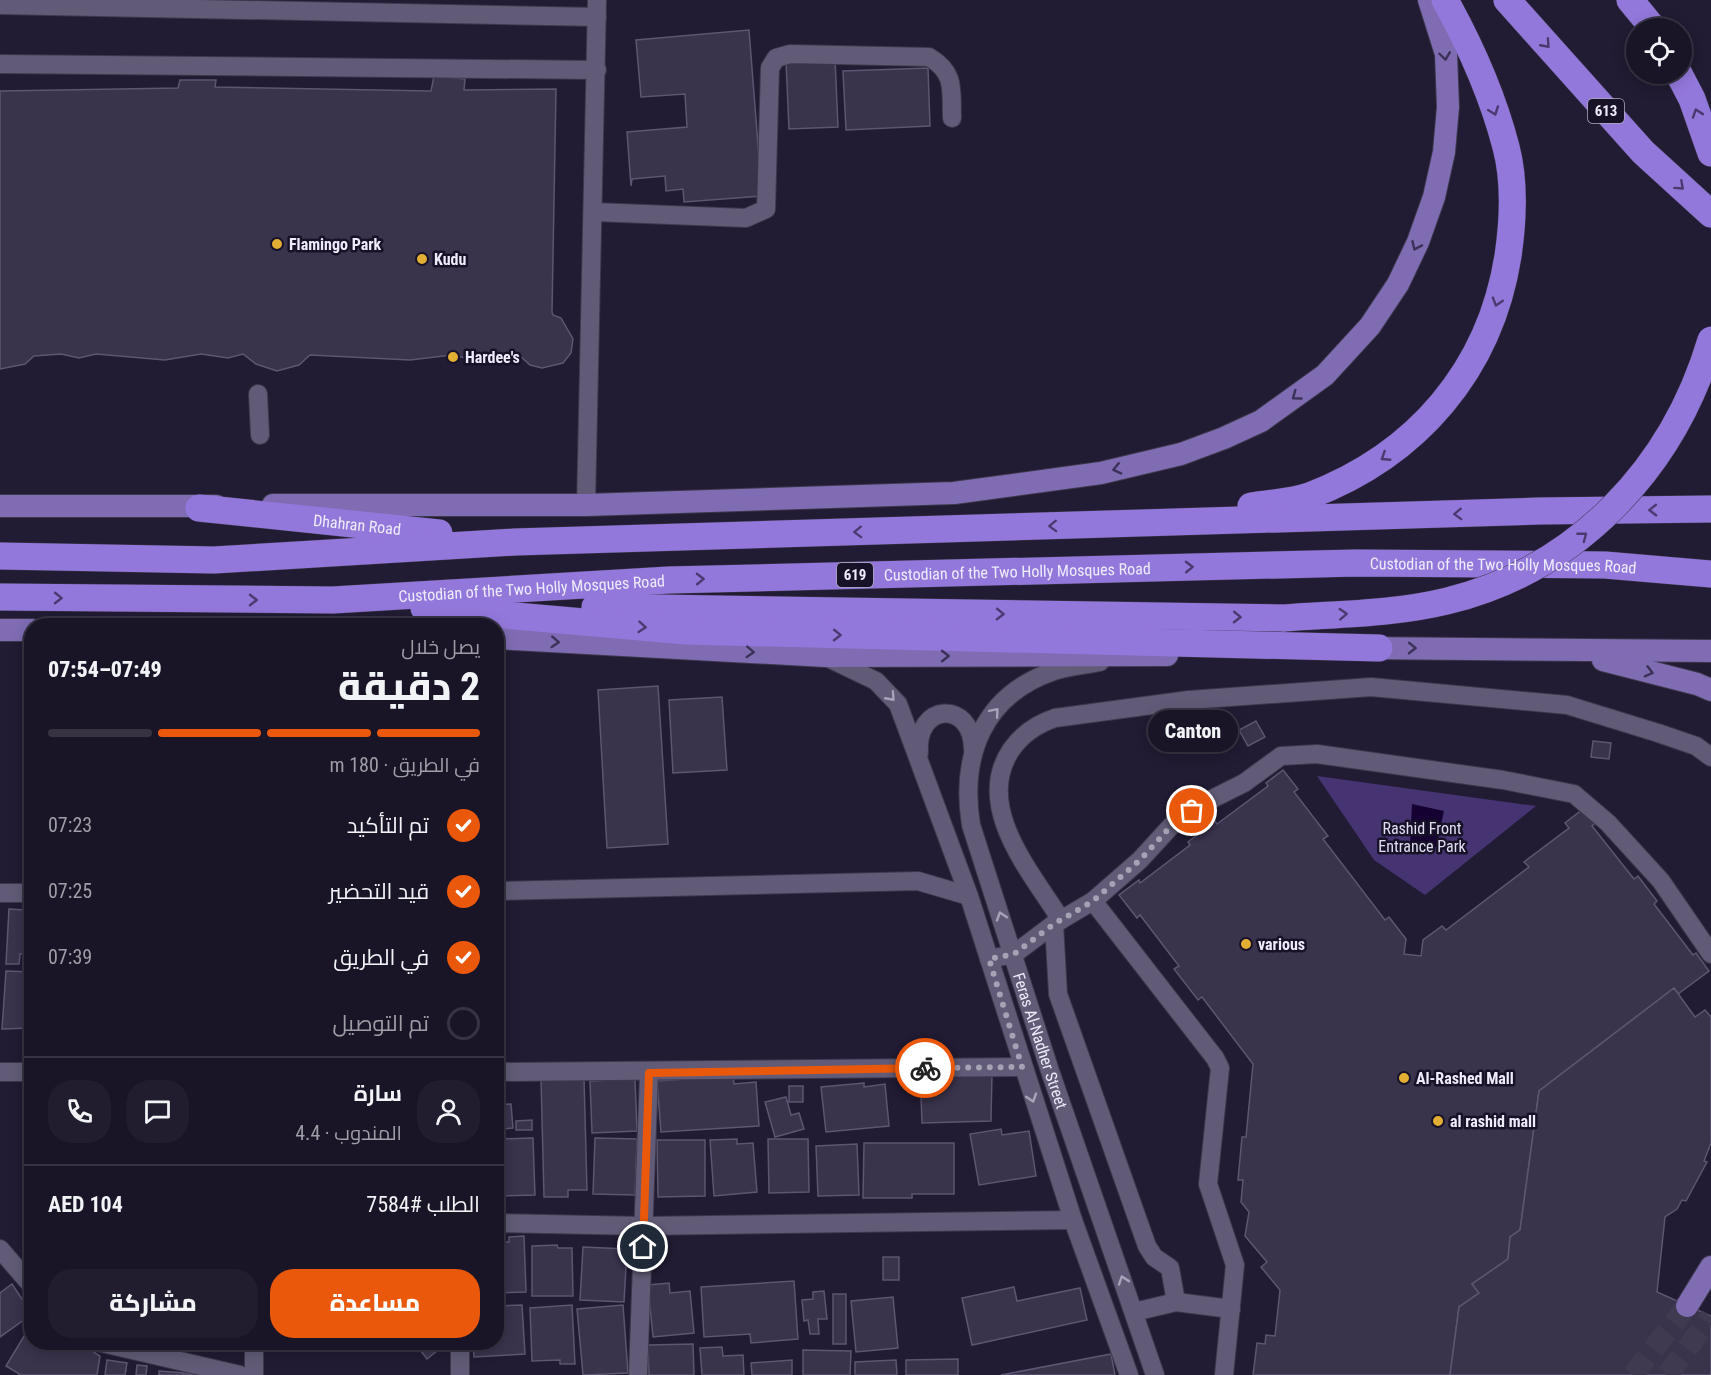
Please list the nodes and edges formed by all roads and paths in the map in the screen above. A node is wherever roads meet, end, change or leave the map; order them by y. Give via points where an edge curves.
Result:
1 (1429, 0) edge
2 (1445, 0) edge
3 (1508, 0) edge
4 (1630, 0) edge
5 (0, 5) edge
6 (597, 9) edge
7 (1645, 18) edge
8 (0, 64) edge
9 (597, 70) junction
10 (1684, 84) edge
11 (952, 118) dead end
12 (1711, 153) edge
13 (594, 212) junction
14 (1711, 214) edge
15 (1711, 340) edge
16 (258, 394) dead end
17 (261, 435) dead end
18 (586, 505) junction
19 (0, 506) edge
20 (199, 508) junction
21 (1711, 509) edge
22 (1085, 525) junction
23 (515, 542) junction
24 (0, 556) edge
25 (1711, 574) edge
26 (0, 597) edge
27 (333, 600) junction
28 (0, 630) edge
29 (24, 630) edge
30 (504, 639) edge
31 (1379, 648) junction
32 (1711, 651) edge
33 (1572, 652) junction
34 (825, 656) junction
35 (1130, 656) junction
36 (1711, 690) edge
37 (973, 749) junction
38 (919, 757) junction
39 (1711, 757) edge
40 (504, 891) edge
41 (24, 892) edge
42 (0, 893) edge
43 (969, 896) junction
44 (1093, 901) junction
45 (1058, 922) junction
46 (1014, 954) junction
47 (1711, 954) edge
48 (989, 959) junction
49 (1022, 1067) junction
50 (0, 1072) edge
51 (24, 1072) edge
52 (504, 1072) edge
53 (649, 1073) junction
54 (1073, 1220) junction
55 (504, 1223) edge
56 (643, 1226) junction
57 (0, 1250) edge
58 (1711, 1267) edge
59 (24, 1277) edge
60 (1176, 1302) junction
61 (1687, 1306) tunnel mouth
62 (1231, 1309) junction
63 (1134, 1312) junction
64 (132, 1350) edge
65 (254, 1350) edge
66 (460, 1350) edge
67 (240, 1375) edge
68 (254, 1375) edge
69 (460, 1375) edge
70 (638, 1375) edge
71 (1129, 1375) edge
72 (1155, 1375) edge
73 (1224, 1375) edge

1 -> 18 main road via 1446,54 1448,107 1444,152 1418,243 1398,284 1370,326 1325,375 1261,421 1181,454 1112,470 954,493
2 -> 22 highway via 1483,81 1507,148 1511,194 1512,230 1502,286 1484,340 1464,376 1433,415 1396,449 1359,473 1307,497 1223,511
3 -> 14 highway, 613 via 1643,152
4 - 7 highway
5 - 6 street
6 - 9 street
8 - 9 street
9 - 13 street
12 -> 10 highway
11 - 13 street via 950,76 929,57 790,54 776,58 770,68 766,209 746,218
13 - 18 street
27 -> 15 highway, bridge via 850,613 1284,618 1399,611 1488,590 1552,558 1609,514 1648,468 1686,408
16 - 17 street
18 - 20 main road
19 - 20 main road
20 - 23 highway, Dhahran Road
21 -> 22 highway
22 -> 23 highway
23 - 24 highway via 214,560
27 -> 25 highway, Custodian of the Two Holly Mosques Road / 619 via 669,580 1356,563 1605,566
26 -> 27 highway, Custodian of the Two Holly Mosques Road / 619
27 -> 31 highway via 686,631
28 - 29 main road
30 -> 34 main road
31 -> 33 main road
31 - 35 main road
32 - 33 main road
33 -> 36 main road
34 -> 35 main road
34 -> 38 street, Feras Al-Nadher Street via 876,681 898,704
37 -> 35 street, Feras Al-Nadher Street via 982,728 1015,691 1055,670
37 - 38 street via 973,736 964,719 942,714 924,723 919,732
46 -> 37 street, Feras Al-Nadher Street via 971,825 967,781
38 - 43 street, Feras Al-Nadher Street
39 - 45 street via 1696,746 1567,705 1371,687 1189,700 1055,718 1040,723 1015,745 1004,761 999,795 1007,832
40 - 43 street via 918,881
41 - 42 street
43 - 48 street, Feras Al-Nadher Street
44 - 45 street
44 - 47 street via 1140,860 1173,824 1244,783 1281,756 1317,754 1574,794 1608,823 1661,881
44 - 62 street via 1218,1063 1208,1184 1234,1265
45 - 46 street
45 - 60 street via 1058,994 1147,1246 1154,1257 1170,1268
46 - 48 street
63 -> 46 street, Feras Al-Nadher Street via 1050,1071
48 - 49 street, Feras Al-Nadher Street
49 - 53 street
49 -> 54 street, Feras Al-Nadher Street
50 - 51 street
52 - 53 street
53 - 56 street
54 - 56 street
54 - 71 street, Feras Al-Nadher Street
55 - 56 street
56 - 70 street
57 - 59 street
58 - 61 main road
60 - 62 street
60 - 63 street
62 - 73 street
63 - 72 street, Feras Al-Nadher Street
64 - 67 street
65 - 68 street
66 - 69 street

